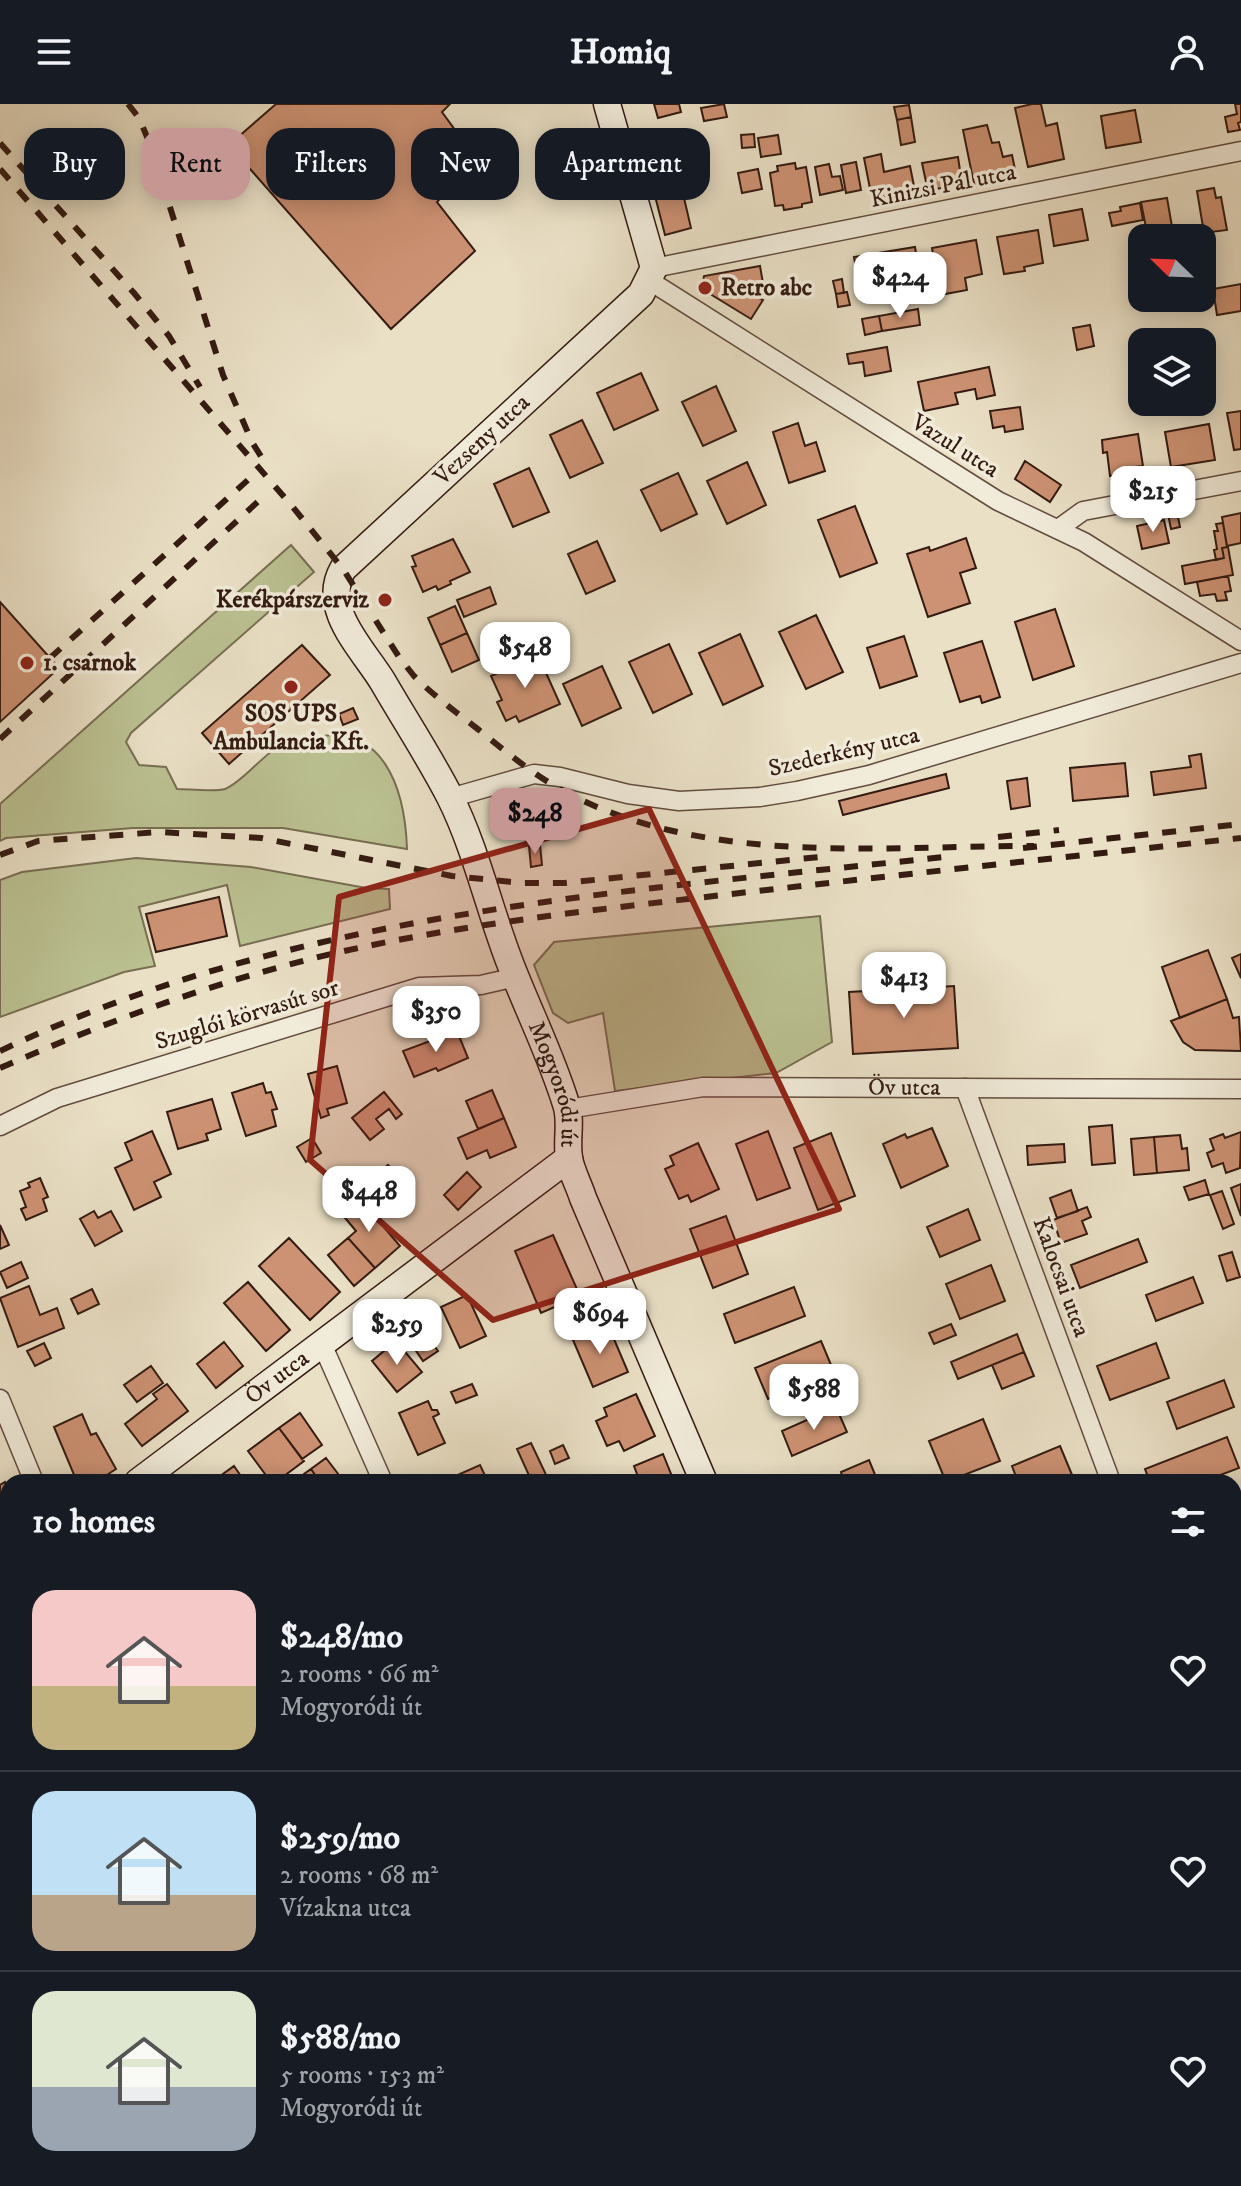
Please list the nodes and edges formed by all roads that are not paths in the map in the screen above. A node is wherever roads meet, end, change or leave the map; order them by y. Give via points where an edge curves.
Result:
1 (607, 104) edge
2 (1241, 151) edge
3 (652, 274) junction
4 (1241, 481) edge
5 (1058, 529) junction
6 (338, 610) joint
7 (1241, 641) edge
8 (1241, 663) edge
9 (450, 798) junction
10 (516, 977) junction
11 (965, 1088) junction
12 (1241, 1089) edge
13 (568, 1109) junction
14 (0, 1126) edge
15 (569, 1158) junction
16 (322, 1344) junction
17 (0, 1399) edge
18 (31, 1474) edge
19 (149, 1474) edge
20 (379, 1474) edge
21 (701, 1474) edge
22 (1108, 1474) edge

1 - 3 street
2 - 3 street, Kinizsi Pál utca
3 - 5 street, Vazul utca via 998,501
3 - 6 street, Vezseny utca via 641,294 343,569 335,588
4 - 5 street via 1083,511
5 - 7 street, Vazul utca
6 - 9 street, Mogyoródi út
8 - 9 street, Szederkény utca via 869,775 797,791 679,801 534,774
9 - 10 street, Mogyoródi út
10 - 13 street, Mogyoródi út
10 - 14 street, Szuglói körvasút sor via 481,985 419,987 57,1098
11 - 12 street, Öv utca
11 - 13 street, Öv utca via 703,1087
11 - 22 street, Kalocsai utca
13 - 15 street, Mogyoródi út
15 - 16 street, Öv utca
15 - 21 street, Mogyoródi út
16 - 19 street, Öv utca
16 - 20 street
17 - 18 street

